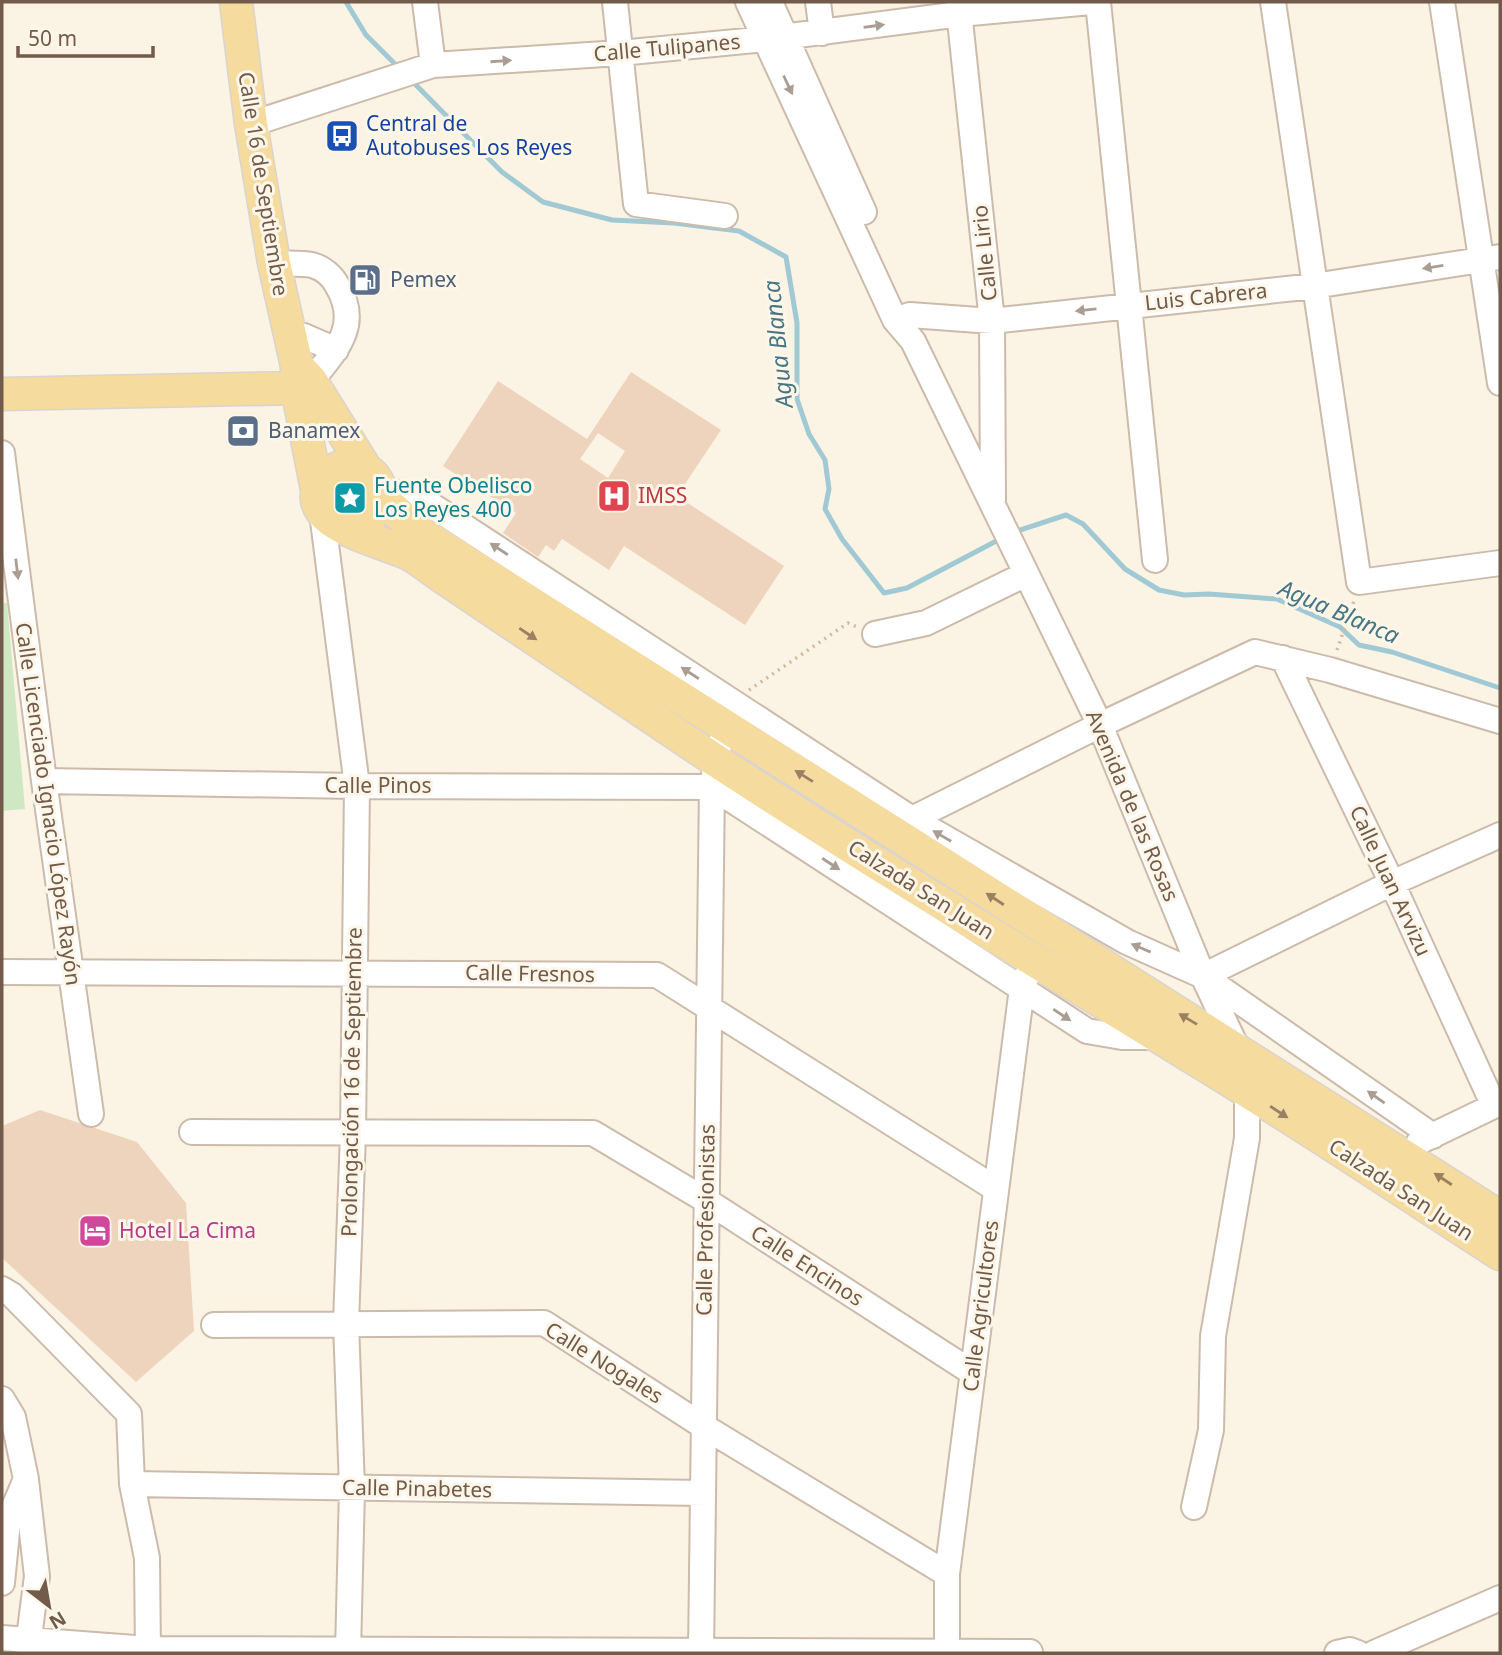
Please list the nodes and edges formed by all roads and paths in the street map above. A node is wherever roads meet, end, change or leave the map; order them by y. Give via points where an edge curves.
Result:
1 (236, 2) edge
2 (425, 2) edge
3 (615, 2) edge
4 (748, 2) edge
5 (770, 2) edge
6 (818, 2) edge
7 (1091, 2) edge
8 (1098, 2) edge
9 (1273, 2) edge
10 (1442, 2) edge
11 (959, 8) edge
12 (822, 33) junction
13 (777, 38) junction
14 (620, 54) junction
15 (429, 68) junction
16 (251, 124) junction
17 (725, 216) dead end
18 (1491, 258) edge
19 (280, 264) junction
20 (1314, 286) junction
21 (1128, 305) junction
22 (903, 317) junction
23 (992, 321) junction
24 (336, 350) junction
25 (303, 368) junction
26 (1500, 383) edge
27 (2, 394) edge
28 (2, 453) edge
29 (376, 485) junction
30 (327, 512) junction
31 (998, 516) junction
32 (414, 543) junction
33 (1155, 560) dead end
34 (1500, 563) edge
35 (1023, 568) junction
36 (1350, 619) dead end
37 (875, 634) joint
38 (1283, 658) junction
39 (1334, 660) dead end
40 (727, 713) junction
41 (1500, 721) edge
42 (1100, 725) junction
43 (714, 774) junction
44 (44, 781) junction
45 (357, 786) junction
46 (906, 828) junction
47 (1500, 835) edge
48 (1392, 883) junction
49 (2, 972) edge
50 (72, 972) junction
51 (355, 972) junction
52 (1028, 974) junction
53 (1203, 976) junction
54 (709, 1007) junction
55 (1263, 1019) junction
56 (1237, 1048) junction
57 (1247, 1091) junction
58 (1497, 1104) edge
59 (91, 1114) dead end
60 (192, 1132) dead end
61 (353, 1134) junction
62 (1433, 1136) junction
63 (1404, 1153) junction
64 (1384, 1180) junction
65 (996, 1189) junction
66 (706, 1201) junction
67 (1500, 1217) edge
68 (1500, 1254) edge
69 (2, 1289) edge
70 (346, 1323) junction
71 (214, 1325) dead end
72 (973, 1373) junction
73 (2, 1399) edge
74 (704, 1426) junction
75 (16, 1469) edge
76 (132, 1484) junction
77 (352, 1488) junction
78 (703, 1493) junction
79 (1194, 1507) dead end
80 (947, 1574) junction
81 (2, 1583) edge
82 (1500, 1598) edge
83 (2, 1637) edge
84 (28, 1646) edge
85 (148, 1651) edge
86 (348, 1651) edge
87 (701, 1651) edge
88 (1030, 1652) edge
89 (947, 1653) edge
90 (1337, 1653) edge
91 (1358, 1653) edge
92 (1374, 1653) edge

1 - 16 main road, Calle 16 de Septiembre
2 - 15 street
3 - 14 street
4 - 13 street
5 - 13 street
6 - 12 street
7 - 11 street, Calle Tulipanes
8 - 21 street
9 - 20 street
10 - 18 street
12 -> 11 street, Calle Tulipanes
11 - 23 street, Calle Lirio
12 - 13 street, Calle Tulipanes
13 - 14 street, Calle Tulipanes
13 - 22 street
15 -> 14 street, Calle Tulipanes
14 - 17 street via 636,204
15 - 16 street, Calle Tulipanes
16 - 19 main road, Calle 16 de Septiembre
18 -> 20 street, Luis Cabrera
18 - 26 street
19 - 24 street via 314,265 332,275 346,299 349,322
19 - 25 main road, Calle 16 de Septiembre
20 - 21 street, Luis Cabrera
20 - 34 street via 1359,582
21 -> 23 street, Luis Cabrera
21 - 33 street
22 - 23 street, Luis Cabrera
22 - 31 street
23 - 31 street, Calle Lirio
24 - 25 street
24 - 25 street
25 - 27 main road
25 - 29 main road, Calle 16 de Septiembre
25 - 30 main road, Calle 16 de Septiembre
28 -> 44 street, Calle Licenciado Ignacio López Rayón
29 - 30 main road via 377,511 368,522 356,527
29 - 30 main road via 351,466 335,469 323,479
29 - 32 main road, Calzada San Juan
40 -> 29 street via 428,503
30 - 32 main road, Calzada San Juan
30 - 45 street, Prolongación 16 de Septiembre
31 - 35 street, Avenida de las Rosas
32 - 40 main road, Calzada San Juan
32 -> 43 main road, Calzada San Juan
35 - 37 street via 926,623
35 - 42 street, Avenida de las Rosas
36 - 39 path
37 - 40 path via 848,623
38 - 41 street
38 - 42 street via 1255,652
38 - 48 street, Calle Juan Arvizu
40 - 43 street, Calle Profesionistas
46 -> 40 main road, Calzada San Juan
42 - 46 street
42 - 53 street, Avenida de las Rosas
43 - 45 street, Calle Pinos
43 -> 52 main road, Calzada San Juan
43 - 54 street, Calle Profesionistas
44 - 45 street, Calle Pinos
44 - 50 street, Calle Licenciado Ignacio López Rayón
45 - 51 street, Prolongación 16 de Septiembre
53 -> 46 street
56 -> 46 main road, Calzada San Juan via 1038,926
47 - 48 street
48 - 53 street
48 - 58 street, Calle Juan Arvizu
49 - 50 street, Calle Fresnos
50 - 51 street, Calle Fresnos
50 - 59 street, Calle Licenciado Ignacio López Rayón
51 - 54 street, Calle Fresnos via 657,975
51 - 61 street, Prolongación 16 de Septiembre
52 -> 57 main road, Calzada San Juan via 1158,1037
52 - 65 street, Calle Agricultores
53 - 55 street
53 - 56 street, Avenida de las Rosas
54 - 65 street, Calle Fresnos
54 - 66 street, Calle Profesionistas
55 - 56 street
62 -> 55 street
56 - 57 street, Avenida de las Rosas
56 - 63 main road, Calzada San Juan
57 -> 64 main road, Calzada San Juan
57 - 79 street, Avenida de las Rosas via 1247,1138 1213,1336 1211,1430
58 - 62 street
60 - 61 street, Calle Encinos
61 - 66 street, Calle Encinos via 593,1133
61 - 70 street, Prolongación 16 de Septiembre
62 - 63 street
63 - 64 street
67 -> 63 main road, Calzada San Juan
64 - 68 main road, Calzada San Juan
65 - 72 street, Calle Agricultores
66 - 72 street, Calle Encinos
66 - 74 street, Calle Profesionistas
69 - 76 street via 129,1414
70 - 71 street, Calle Nogales
70 - 74 street, Calle Nogales via 544,1322
70 - 77 street, Prolongación 16 de Septiembre
72 - 80 street, Calle Agricultores
73 - 75 street via 13,1417
74 - 78 street, Calle Profesionistas
74 - 80 street, Calle Nogales
75 - 81 street
75 - 84 street via 37,1576
76 - 77 street, Calle Pinabetes
76 - 85 street via 147,1558
77 - 78 street, Calle Pinabetes
77 - 86 street, Prolongación 16 de Septiembre
78 - 87 street, Calle Profesionistas
80 - 89 street, Calle Agricultores
82 - 92 street
83 - 84 street
84 - 85 street
85 - 86 street
86 - 87 street
87 - 89 street
88 - 89 street
90 - 91 street

